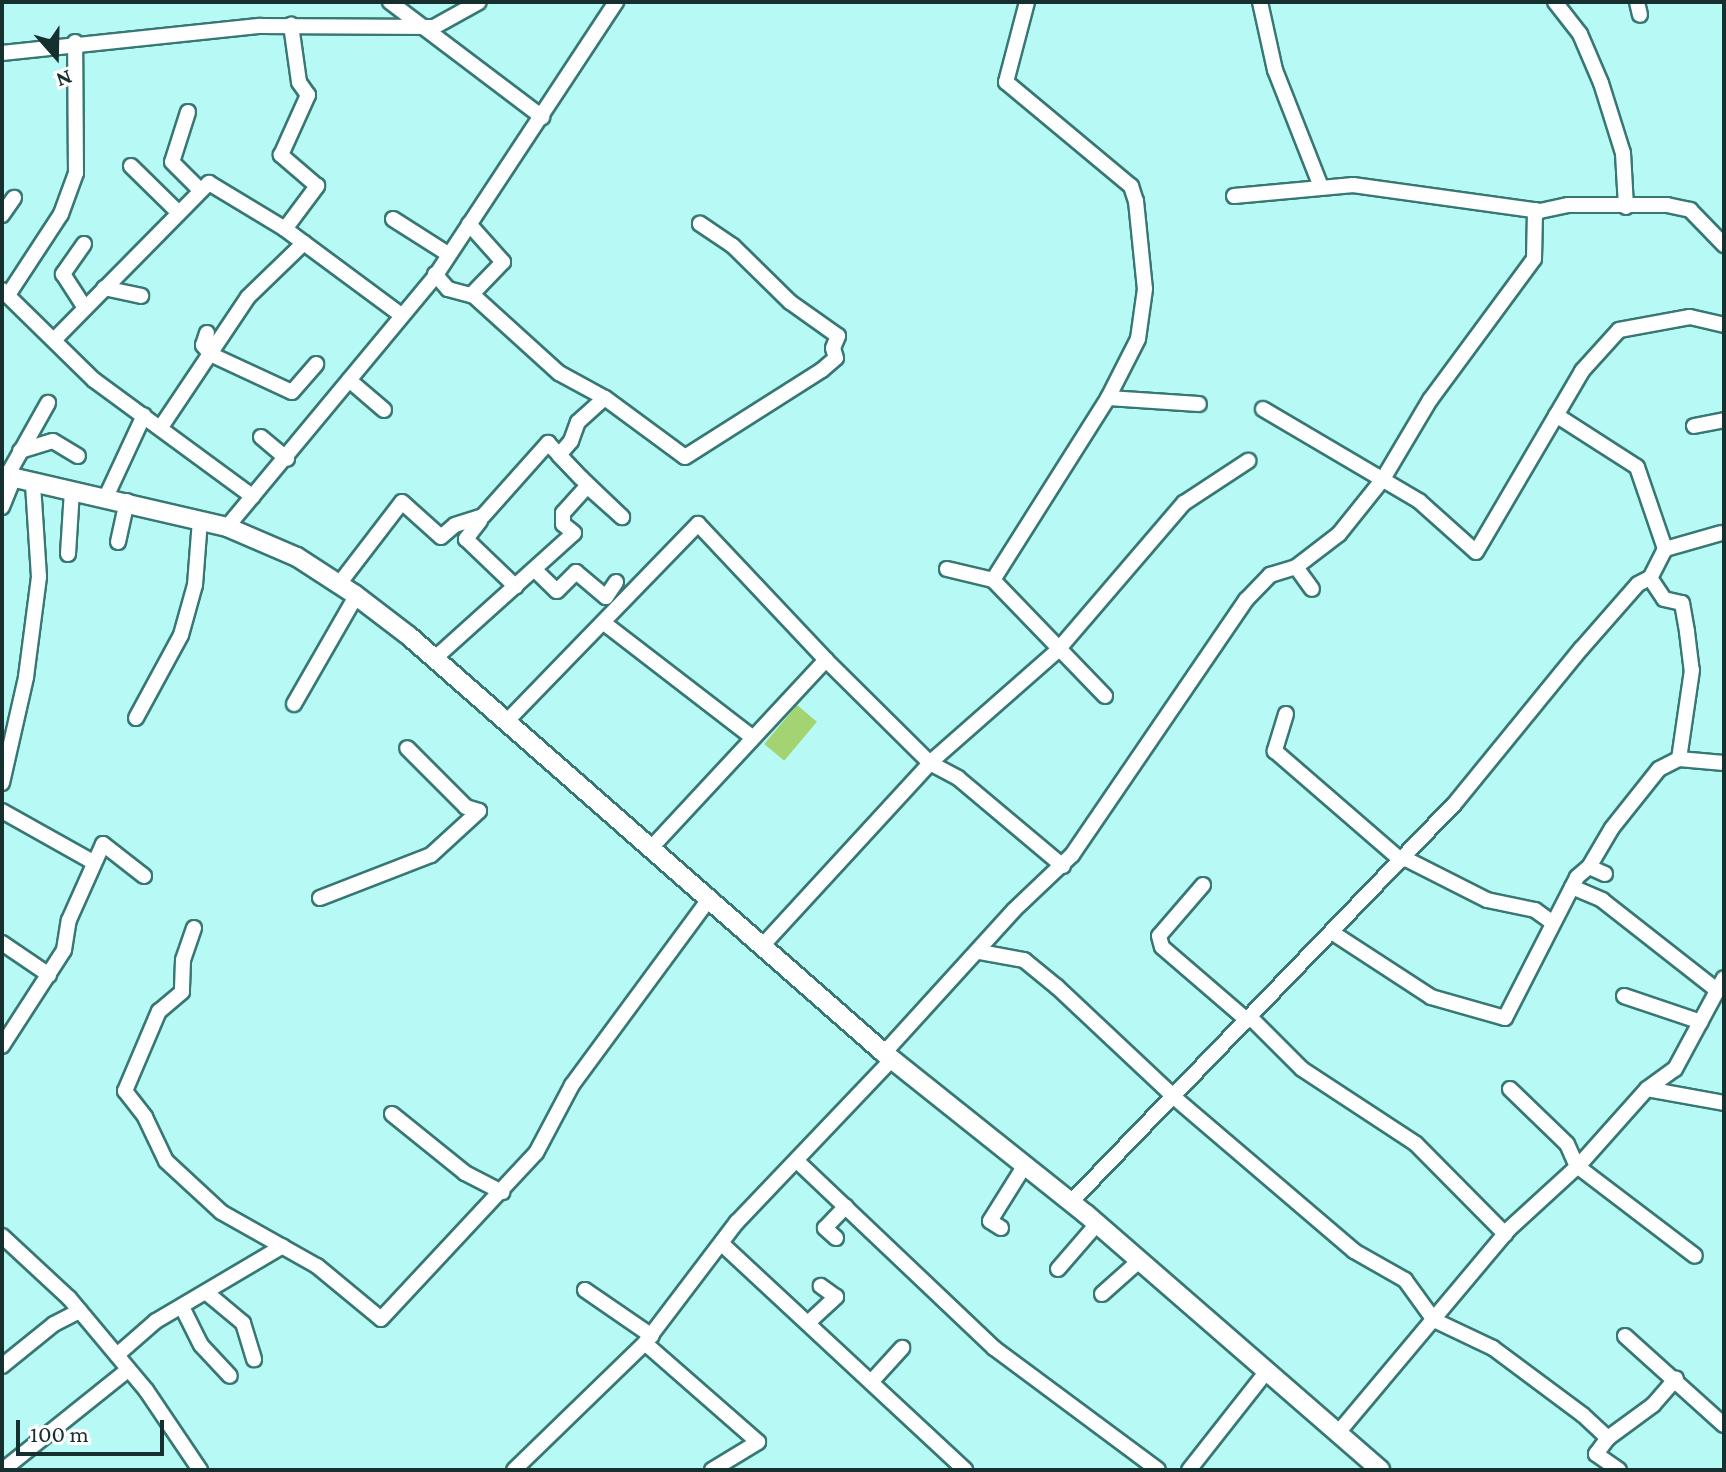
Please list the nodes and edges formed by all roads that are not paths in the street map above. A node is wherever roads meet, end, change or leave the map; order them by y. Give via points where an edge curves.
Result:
1 (390, 2) edge
2 (479, 2) edge
3 (616, 2) edge
4 (1027, 2) edge
5 (1260, 2) edge
6 (1555, 2) edge
7 (291, 25) junction
8 (422, 25) junction
9 (75, 42) junction
10 (2, 53) edge
11 (188, 112) dead end
12 (542, 117) junction
13 (131, 166) dead end
14 (1321, 187) junction
15 (200, 190) junction
16 (1234, 196) dead end
17 (14, 198) dead end
18 (1626, 207) junction
19 (1535, 210) junction
20 (178, 212) junction
21 (2, 215) edge
22 (393, 219) dead end
23 (469, 224) junction
24 (700, 224) dead end
25 (285, 229) junction
26 (304, 243) junction
27 (84, 244) dead end
28 (1724, 245) edge
29 (448, 254) junction
30 (435, 274) junction
31 (104, 288) junction
32 (5, 293) edge
33 (471, 295) junction
34 (141, 296) dead end
35 (85, 308) junction
36 (400, 314) junction
37 (1724, 325) edge
38 (207, 333) dead end
39 (54, 340) junction
40 (210, 354) junction
41 (316, 364) dead end
42 (349, 380) junction
43 (605, 398) junction
44 (1108, 398) junction
45 (48, 403) dead end
46 (1199, 404) dead end
47 (1263, 409) dead end
48 (384, 410) dead end
49 (144, 415) junction
50 (1556, 415) junction
51 (1724, 420) edge
52 (1694, 426) dead end
53 (161, 427) junction
54 (261, 437) dead end
55 (20, 451) junction
56 (78, 456) dead end
57 (287, 459) junction
58 (1248, 461) dead end
59 (8, 477) edge
60 (581, 478) junction
61 (1383, 479) junction
62 (33, 484) junction
63 (72, 491) junction
64 (106, 497) junction
65 (253, 497) junction
66 (127, 501) junction
67 (2, 507) edge
68 (483, 516) junction
69 (200, 520) junction
70 (227, 527) junction
71 (1721, 533) dead end
72 (118, 542) dead end
73 (1665, 549) junction
74 (68, 554) dead end
75 (1296, 567) junction
76 (947, 569) dead end
77 (535, 570) junction
78 (1650, 578) junction
79 (993, 580) junction
80 (616, 582) dead end
81 (339, 584) junction
82 (516, 587) junction
83 (1312, 589) dead end
84 (356, 596) junction
85 (597, 623) junction
86 (1057, 651) junction
87 (434, 659) junction
88 (826, 660) junction
89 (1105, 696) dead end
90 (294, 704) dead end
91 (1286, 714) dead end
92 (136, 718) dead end
93 (506, 722) junction
94 (752, 737) junction
95 (407, 748) dead end
96 (1679, 759) junction
97 (930, 763) junction
98 (1724, 763) edge
99 (2, 783) edge
100 (2, 811) edge
101 (651, 848) junction
102 (1403, 859) junction
103 (91, 861) junction
104 (1063, 866) junction
105 (1589, 867) junction
106 (1605, 874) dead end
107 (144, 876) dead end
108 (1203, 885) dead end
109 (1572, 887) junction
110 (320, 898) dead end
111 (709, 899) junction
112 (1553, 923) junction
113 (194, 928) dead end
114 (1333, 933) junction
115 (2, 943) edge
116 (762, 946) junction
117 (980, 952) junction
118 (49, 975) junction
119 (1721, 984) edge
120 (1624, 996) dead end
121 (1250, 1020) junction
122 (1701, 1022) junction
123 (2, 1046) edge
124 (888, 1056) junction
125 (1510, 1089) dead end
126 (1647, 1089) junction
127 (1175, 1098) junction
128 (1724, 1103) edge
129 (392, 1114) dead end
130 (797, 1161) junction
131 (1025, 1165) junction
132 (1577, 1166) junction
133 (502, 1192) junction
134 (1071, 1202) junction
135 (846, 1206) junction
136 (1097, 1224) junction
137 (1001, 1228) dead end
138 (1505, 1234) junction
139 (2, 1236) edge
140 (836, 1238) dead end
141 (722, 1244) junction
142 (283, 1246) junction
143 (1695, 1256) dead end
144 (1139, 1261) junction
145 (1058, 1269) dead end
146 (821, 1286) dead end
147 (585, 1290) dead end
148 (207, 1293) junction
149 (1102, 1294) dead end
150 (182, 1307) junction
151 (80, 1311) junction
152 (1434, 1320) junction
153 (809, 1322) junction
154 (1625, 1336) dead end
155 (648, 1339) junction
156 (902, 1348) dead end
157 (117, 1355) junction
158 (254, 1359) dead end
159 (2, 1366) edge
160 (128, 1370) junction
161 (1267, 1371) junction
162 (230, 1376) dead end
163 (1676, 1379) junction
164 (872, 1381) junction
165 (1724, 1425) edge
166 (1337, 1434) junction
167 (1608, 1438) junction
168 (3, 1470) edge
169 (200, 1470) edge
170 (514, 1470) edge
171 (712, 1470) edge
172 (965, 1470) edge
173 (1158, 1470) edge
174 (1189, 1470) edge
175 (1380, 1470) edge
176 (1619, 1470) edge

1 - 8 street
2 - 8 street via 434,27
3 - 12 street
4 - 44 street via 1006,82 1134,179 1145,289 1138,339
5 - 14 street via 1275,70
6 - 18 street via 1580,34 1601,83 1623,153
7 - 8 street
7 - 9 street
7 - 25 street via 299,82 308,95 281,155 317,186
8 - 12 street
9 - 10 street
9 - 32 street via 76,173 61,214
11 - 15 street via 172,162
12 - 23 street
13 - 20 street
14 - 16 street
14 - 19 street via 1353,185
15 - 20 street
15 - 25 street via 215,183
17 - 21 street
18 - 19 street
18 - 28 street via 1690,210
19 - 61 street via 1534,259 1430,400
20 - 31 street
22 - 29 street
23 - 29 street
23 - 33 street via 503,262
24 - 43 street via 838,336 836,358 685,457
25 - 26 street
26 - 36 street
26 - 40 street via 248,297
27 - 35 street via 63,274
29 - 30 street
30 - 33 street via 448,289
30 - 36 street
31 - 34 street
31 - 35 street
32 - 39 street
33 - 43 street via 559,373
35 - 39 street
36 - 42 street
37 - 50 street via 1690,317 1619,330 1582,371
38 - 40 street via 203,345
39 - 49 street via 94,380
40 - 41 street via 292,392
40 - 53 street
42 - 48 street
42 - 57 street
43 - 60 street via 578,422 559,455
44 - 46 street
44 - 79 street
45 - 55 street
47 - 61 street
49 - 53 street
49 - 64 street
50 - 61 street via 1476,552 1419,501
50 - 73 street via 1637,467
51 - 52 street
53 - 65 street
54 - 57 street
55 - 56 street via 57,435
55 - 59 street
57 - 65 street
58 - 86 street via 1184,503
59 - 62 main road
59 - 67 street
60 - 68 street via 548,443
60 - 77 street via 622,517 587,486 563,513 563,524 574,533
61 - 75 street via 1339,534
62 - 63 main road
62 - 99 street via 39,577 26,677
63 - 64 main road
63 - 74 street
64 - 66 main road
65 - 70 street
66 - 69 main road
66 - 72 street
68 - 81 street via 455,525 441,537 402,502
68 - 82 street via 466,539
69 - 70 main road
69 - 92 street via 195,585 181,635
70 - 81 main road via 297,557
71 - 73 street
73 - 78 street
75 - 83 street
75 - 104 street via 1270,575 1246,600
76 - 79 street
77 - 80 street via 557,591 576,572 606,597
77 - 82 street
78 - 96 street via 1664,599 1682,603 1687,632 1692,670
78 - 102 street via 1638,584
79 - 86 street
81 - 84 main road
82 - 87 street
84 - 87 main road
84 - 90 street
85 - 88 street via 698,524
85 - 93 street
85 - 94 street
86 - 89 street
86 - 97 street
87 - 93 main road
88 - 94 street
88 - 97 street
91 - 102 street via 1275,751
93 - 101 main road
94 - 101 street
95 - 110 street via 466,807 479,811 431,855
96 - 98 street
96 - 105 street via 1659,769 1636,795
97 - 104 street via 958,778
97 - 116 street
100 - 103 street
101 - 111 main road
102 - 112 street via 1487,900 1535,910
102 - 114 street
103 - 107 street via 103,844
103 - 118 street via 64,950
104 - 117 street via 1014,910
105 - 106 street
105 - 109 street
108 - 121 street via 1159,936 1162,947
109 - 112 street
109 - 119 street via 1602,900
111 - 116 main road
111 - 133 street via 572,1085 536,1153
112 - 114 street via 1505,1018 1431,997
113 - 142 street via 183,960 182,992 159,1011 125,1091 175,1170 221,1212
114 - 121 street
115 - 118 street
116 - 124 main road
117 - 124 street
117 - 127 street via 1024,960
118 - 123 street
119 - 122 street
120 - 122 street
121 - 127 street
121 - 138 street via 1302,1069 1416,1144
122 - 126 street via 1675,1069
124 - 130 street
124 - 131 main road
125 - 132 street via 1567,1144
126 - 128 street
126 - 132 street
127 - 134 street
127 - 152 street via 1354,1251 1405,1280
129 - 133 street via 465,1173
130 - 135 street
130 - 141 street
131 - 134 main road
131 - 137 street via 990,1221
132 - 138 street
132 - 143 street
133 - 142 street via 381,1319 317,1266
134 - 136 main road
135 - 140 street via 825,1228
135 - 173 street via 994,1348
136 - 144 main road
136 - 145 street
138 - 152 street
139 - 151 street
141 - 153 street
141 - 155 street
142 - 148 street
144 - 149 street
144 - 161 main road
146 - 153 street via 836,1297
147 - 155 street
148 - 150 street
148 - 158 street via 243,1323
150 - 157 street
150 - 162 street via 201,1345
151 - 157 street
151 - 159 street via 54,1324
152 - 166 street
152 - 167 street via 1493,1348
153 - 164 street
154 - 163 street
155 - 170 street
155 - 171 street via 758,1442
156 - 164 street
157 - 160 street
160 - 168 street
160 - 169 street
161 - 166 main road
161 - 174 street
163 - 165 street
163 - 167 street via 1653,1405
164 - 172 street
166 - 175 main road
167 - 176 street via 1596,1454

